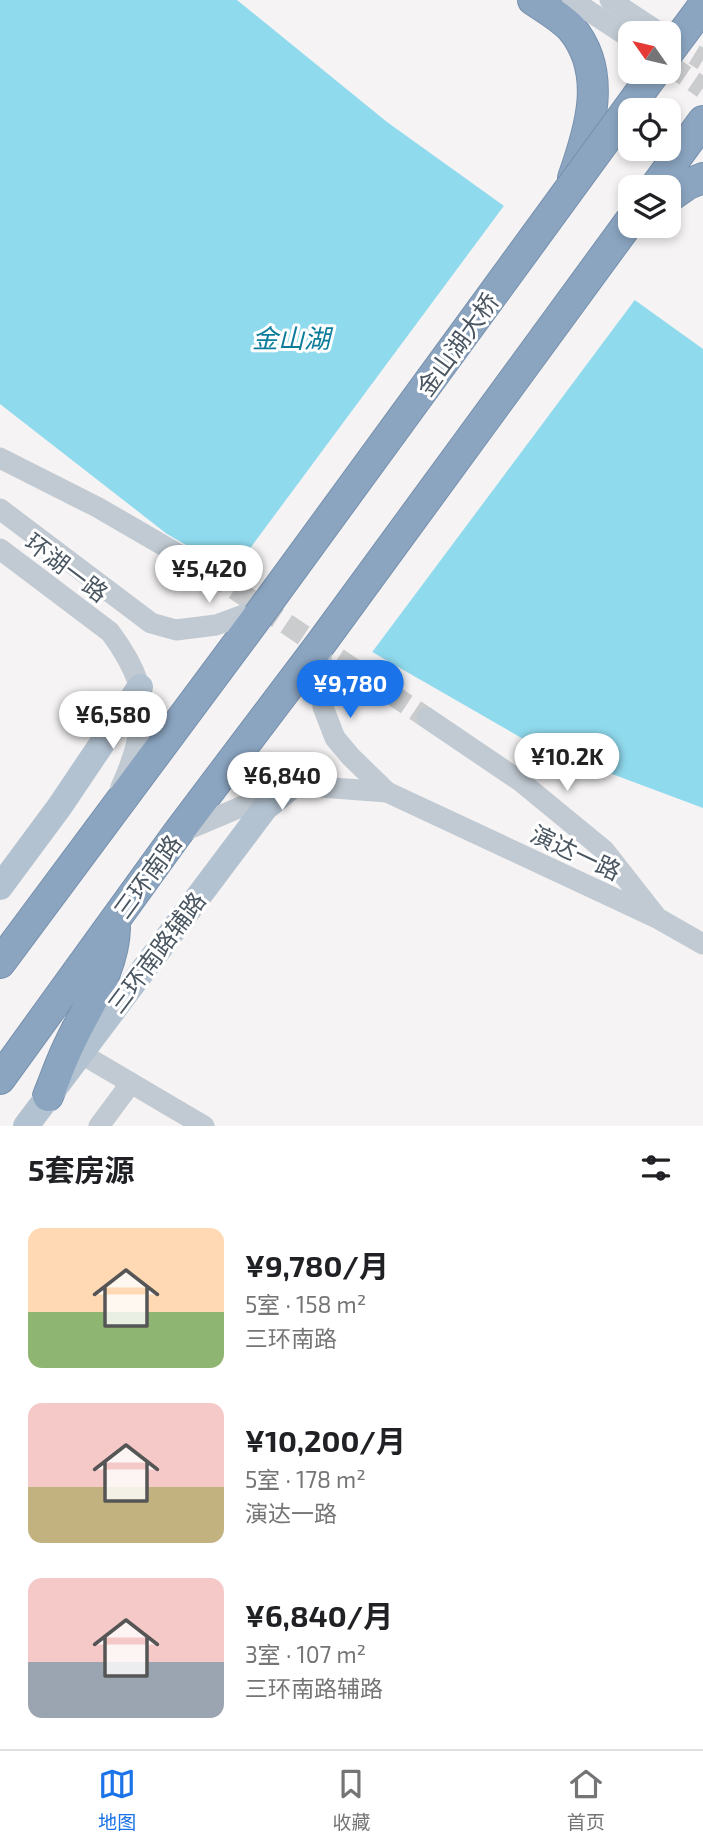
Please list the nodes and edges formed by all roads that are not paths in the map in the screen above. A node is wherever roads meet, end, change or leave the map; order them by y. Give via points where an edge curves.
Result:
1 (533, 0) edge
2 (572, 0) edge
3 (610, 0) edge
4 (703, 6) edge
5 (636, 21) edge
6 (681, 26) edge
7 (618, 30) edge
8 (646, 84) edge
9 (703, 121) edge
10 (664, 175) edge
11 (703, 178) edge
12 (681, 189) edge
13 (569, 190) junction
14 (619, 238) edge
15 (0, 458) edge
16 (0, 509) edge
17 (0, 549) edge
18 (209, 572) tunnel mouth
19 (262, 611) junction
20 (322, 642) junction
21 (140, 687) junction
22 (427, 718) tunnel mouth
23 (293, 785) junction
24 (387, 792) junction
25 (108, 818) junction
26 (177, 834) junction
27 (0, 887) edge
28 (116, 919) junction
29 (659, 919) junction
30 (703, 944) edge
31 (0, 963) edge
32 (80, 1053) junction
33 (0, 1079) edge
34 (131, 1083) junction
35 (48, 1096) junction
36 (26, 1126) edge
37 (99, 1126) edge
38 (204, 1126) edge

1 - 13 highway via 571,28 587,54 592,77 594,101 586,141
2 - 7 street
3 - 5 street
4 - 6 highway, bridge
8 - 13 highway, 金山湖大桥, bridge
9 - 10 highway
11 - 12 highway
13 - 19 highway, 金山湖大桥, bridge
14 - 20 highway
15 - 18 street
16 - 19 street, 环湖一路 via 151,623 176,631
17 - 21 street, 环湖一路 via 110,632
19 - 25 highway
20 - 24 street via 323,706 335,738
20 - 26 highway, 三环南路
21 - 25 street, 环湖一路 via 138,742
21 - 27 main road
22 - 29 street via 520,781 604,850
23 - 24 street
23 - 26 street
23 - 32 main road, 三环南路辅路 via 265,808
24 - 29 street, 演达一路
25 - 31 highway
26 - 28 highway, 三环南路
28 - 33 highway, 三环南路
28 - 35 highway via 105,972
29 - 30 street, 演达一路
32 - 34 street
32 - 35 main road, 三环南路辅路
34 - 37 street
34 - 38 street
35 - 36 main road, 三环南路辅路

